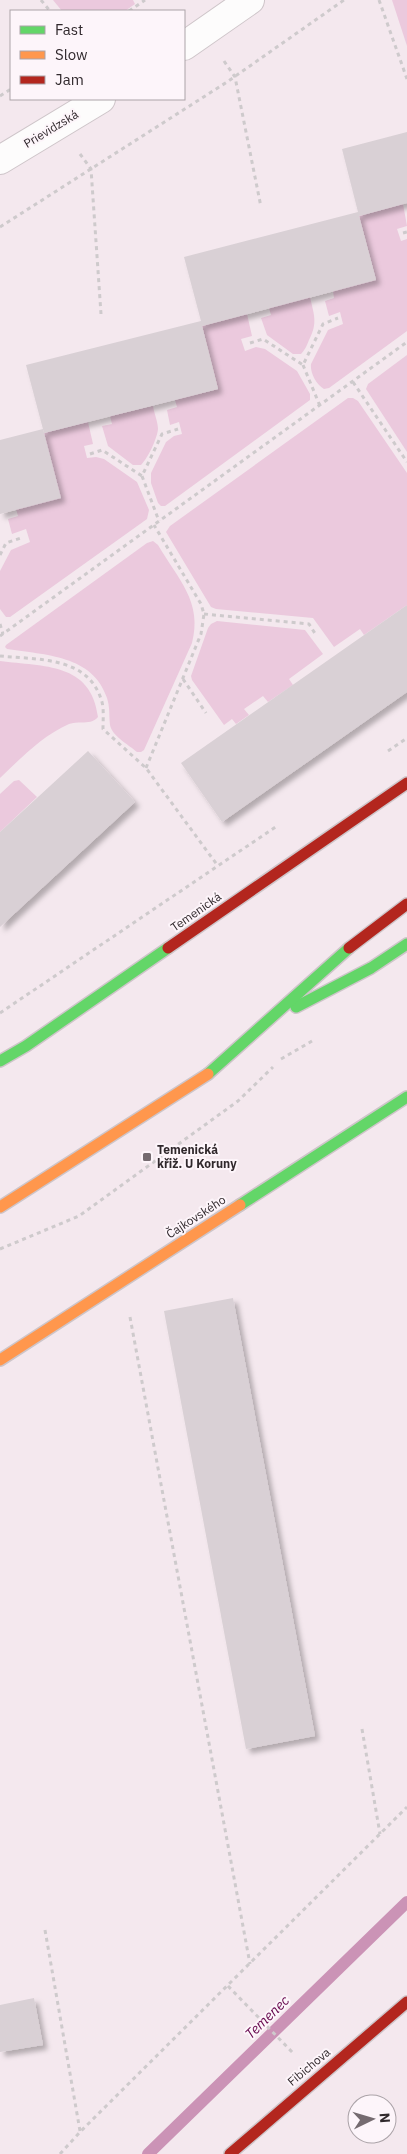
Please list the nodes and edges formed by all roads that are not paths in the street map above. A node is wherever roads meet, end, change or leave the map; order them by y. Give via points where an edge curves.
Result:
1 (250, 0) edge
2 (194, 39) edge
3 (100, 100) edge
4 (0, 160) edge
5 (407, 783) edge
6 (407, 904) edge
7 (407, 944) edge
8 (257, 1028) junction
9 (0, 1061) edge
10 (407, 1097) edge
11 (0, 1207) edge
12 (0, 1360) edge
13 (407, 2002) edge
14 (230, 2154) edge

1 - 2 street
3 - 4 street, Prievidzská
5 - 9 street, Temenická
6 - 8 street via 359,938
7 - 8 street via 371,968
8 - 11 street via 203,1078
10 - 12 street, Čajkovského
13 - 14 street, Fibichova

